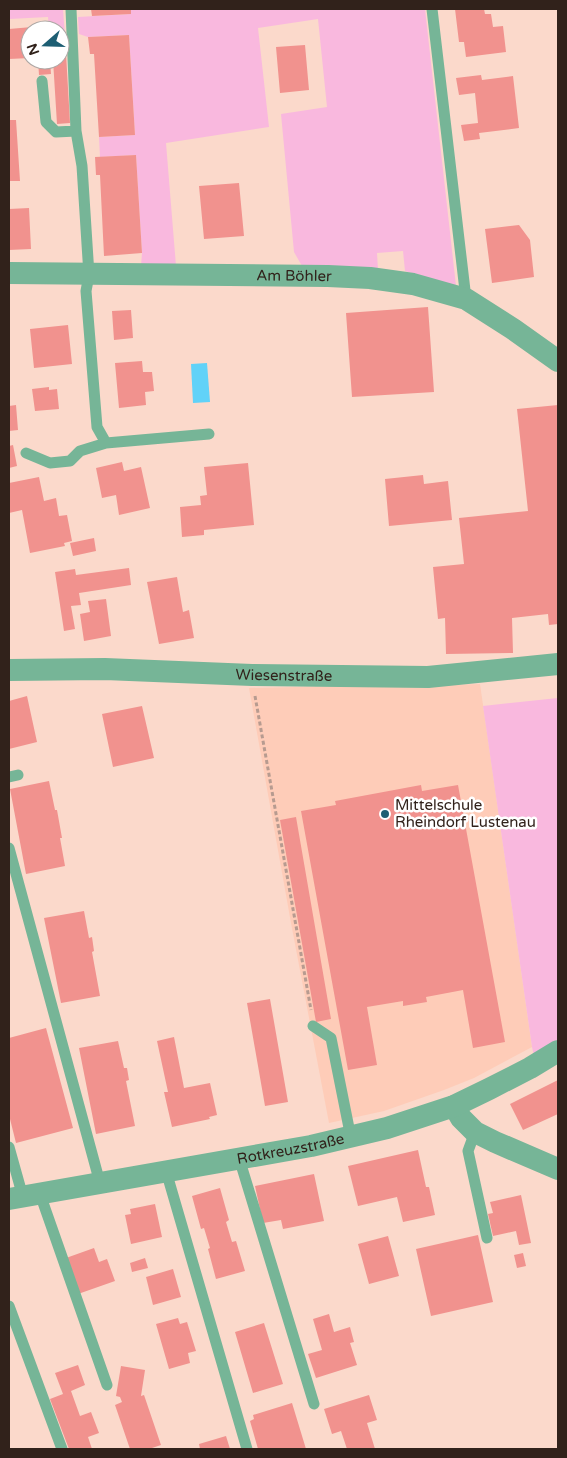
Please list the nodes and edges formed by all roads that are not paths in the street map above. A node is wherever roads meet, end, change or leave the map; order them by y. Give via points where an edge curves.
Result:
1 (71, 9) edge
2 (432, 9) edge
3 (42, 82) dead end
4 (76, 131) junction
5 (9, 273) edge
6 (89, 275) junction
7 (466, 299) junction
8 (558, 361) edge
9 (210, 434) dead end
10 (106, 443) junction
11 (26, 453) dead end
12 (558, 664) edge
13 (9, 670) edge
14 (9, 848) edge
15 (313, 1026) road end
16 (558, 1051) edge
17 (454, 1106) junction
18 (475, 1132) junction
19 (350, 1138) junction
20 (9, 1147) edge
21 (239, 1158) junction
22 (558, 1170) edge
23 (166, 1171) junction
24 (100, 1183) junction
25 (24, 1196) edge
26 (487, 1238) dead end
27 (9, 1306) edge
28 (107, 1385) dead end
29 (314, 1404) dead end
30 (62, 1449) edge
31 (247, 1449) edge

1 - 4 lane
2 - 7 lane
3 - 4 lane via 46,122 56,132
4 - 6 lane via 82,166
5 - 6 street, Am Böhler
6 - 7 street, Am Böhler via 370,278 413,284
6 - 10 lane via 86,291 97,427
7 - 8 street, Am Böhler
9 - 10 lane
10 - 11 lane via 80,451 70,461 50,463
12 - 13 street, Wiesenstraße via 428,677 105,669
14 - 24 lane
15 - 19 lane via 331,1038
16 - 17 street, Rotkreuzstraße
17 - 18 street
17 - 19 street, Rotkreuzstraße
18 - 22 street
18 - 26 lane via 468,1151
19 - 21 street, Rotkreuzstraße
20 - 25 lane
21 - 23 street, Rotkreuzstraße
21 - 29 lane
23 - 24 street, Rotkreuzstraße
23 - 31 lane
24 - 25 street, Rotkreuzstraße
25 - 28 lane
27 - 30 lane

